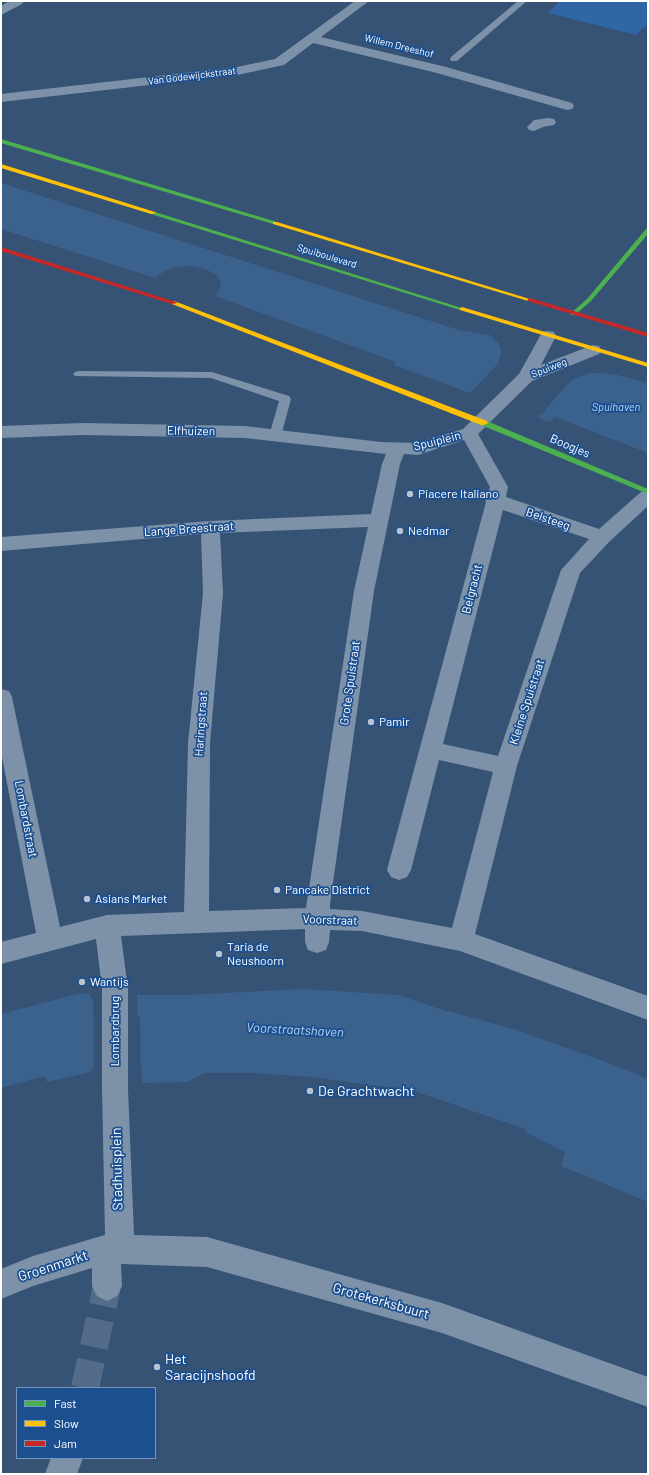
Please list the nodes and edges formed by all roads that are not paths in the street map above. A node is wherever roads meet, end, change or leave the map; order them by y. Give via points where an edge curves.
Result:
1 (363, 1) edge
2 (523, 1) edge
3 (328, 28) junction
4 (342, 31) dead end
5 (313, 39) junction
6 (439, 56) dead end
7 (454, 59) junction
8 (441, 70) junction
9 (1, 98) edge
10 (567, 106) dead end
11 (549, 122) dead end
12 (534, 127) dead end
13 (1, 141) edge
14 (1, 166) edge
15 (648, 230) edge
16 (1, 249) edge
17 (573, 314) junction
18 (648, 335) edge
19 (548, 336) junction
20 (592, 350) junction
21 (648, 365) edge
22 (79, 374) dead end
23 (526, 377) junction
24 (476, 427) junction
25 (1, 432) edge
26 (275, 436) junction
27 (389, 448) junction
28 (648, 492) edge
29 (648, 496) edge
30 (494, 500) junction
31 (378, 521) junction
32 (210, 527) junction
33 (602, 537) junction
34 (1, 544) edge
35 (1, 697) edge
36 (430, 750) junction
37 (506, 766) junction
38 (399, 870) dead end
39 (197, 922) junction
40 (107, 926) junction
41 (317, 931) junction
42 (50, 940) junction
43 (461, 940) junction
44 (1, 953) edge
45 (648, 1008) edge
46 (115, 1089) joint
47 (113, 1249) junction
48 (1, 1284) edge
49 (107, 1286) tunnel mouth
50 (648, 1392) edge
51 (68, 1459) edge
52 (61, 1474) edge

1 - 3 street, Van Godewijckstraat
2 - 7 lane
3 - 4 street
3 - 5 street, Van Godewijckstraat
5 - 8 street, Willem Dreeshof
5 - 9 street, Van Godewijckstraat via 279,62 237,71
6 - 7 street, Willem Dreeshof
7 - 8 street, Willem Dreeshof
8 - 10 street, Willem Dreeshof
11 - 12 street via 539,123
13 - 17 street, Spuiboulevard
14 - 19 street, Spuiboulevard
15 - 17 street via 589,300
16 - 24 street via 173,303
17 - 18 street, Spuiboulevard
19 - 20 street, Spuiboulevard
19 - 23 street, Spuiweg
20 - 21 street, Spuiboulevard
20 - 23 street, Spuiweg
22 - 26 lane via 212,375 285,400
23 - 24 street, Spuiplein
24 - 27 street, Spuiplein via 418,448
24 - 28 street, Boogjes
24 - 30 street, Belgracht via 499,487
25 - 26 street, Elfhuizen via 82,429 244,432
26 - 27 street, Elfhuizen
27 - 31 street, Grote Spuistraat via 391,464
29 - 33 street, Kleine Spuistraat
30 - 33 street, Belsteeg
30 - 36 street, Belgracht
31 - 32 street, Lange Breestraat
31 - 41 street, Grote Spuistraat via 362,599 318,904
32 - 34 street, Lange Breestraat
32 - 39 street, Haringstraat via 213,593 199,743
33 - 37 street, Kleine Spuistraat via 571,570
35 - 42 street, Lombardstraat
36 - 37 street
36 - 38 street, Belgracht
37 - 43 street, Kleine Spuistraat
39 - 40 street, Voorstraat
39 - 41 street, Voorstraat via 308,918
40 - 42 street, Voorstraat
40 - 46 street, Lombardbrug via 115,990
41 - 43 street, Voorstraat via 362,921
42 - 44 street, Voorstraat
43 - 45 street, Voorstraat
46 - 47 street, Stadhuisplein via 118,1216
47 - 48 street, Groenmarkt via 33,1271
47 - 49 street, Stadhuisplein
47 - 50 street, Grotekerksbuurt via 207,1252 442,1318
51 - 52 street

